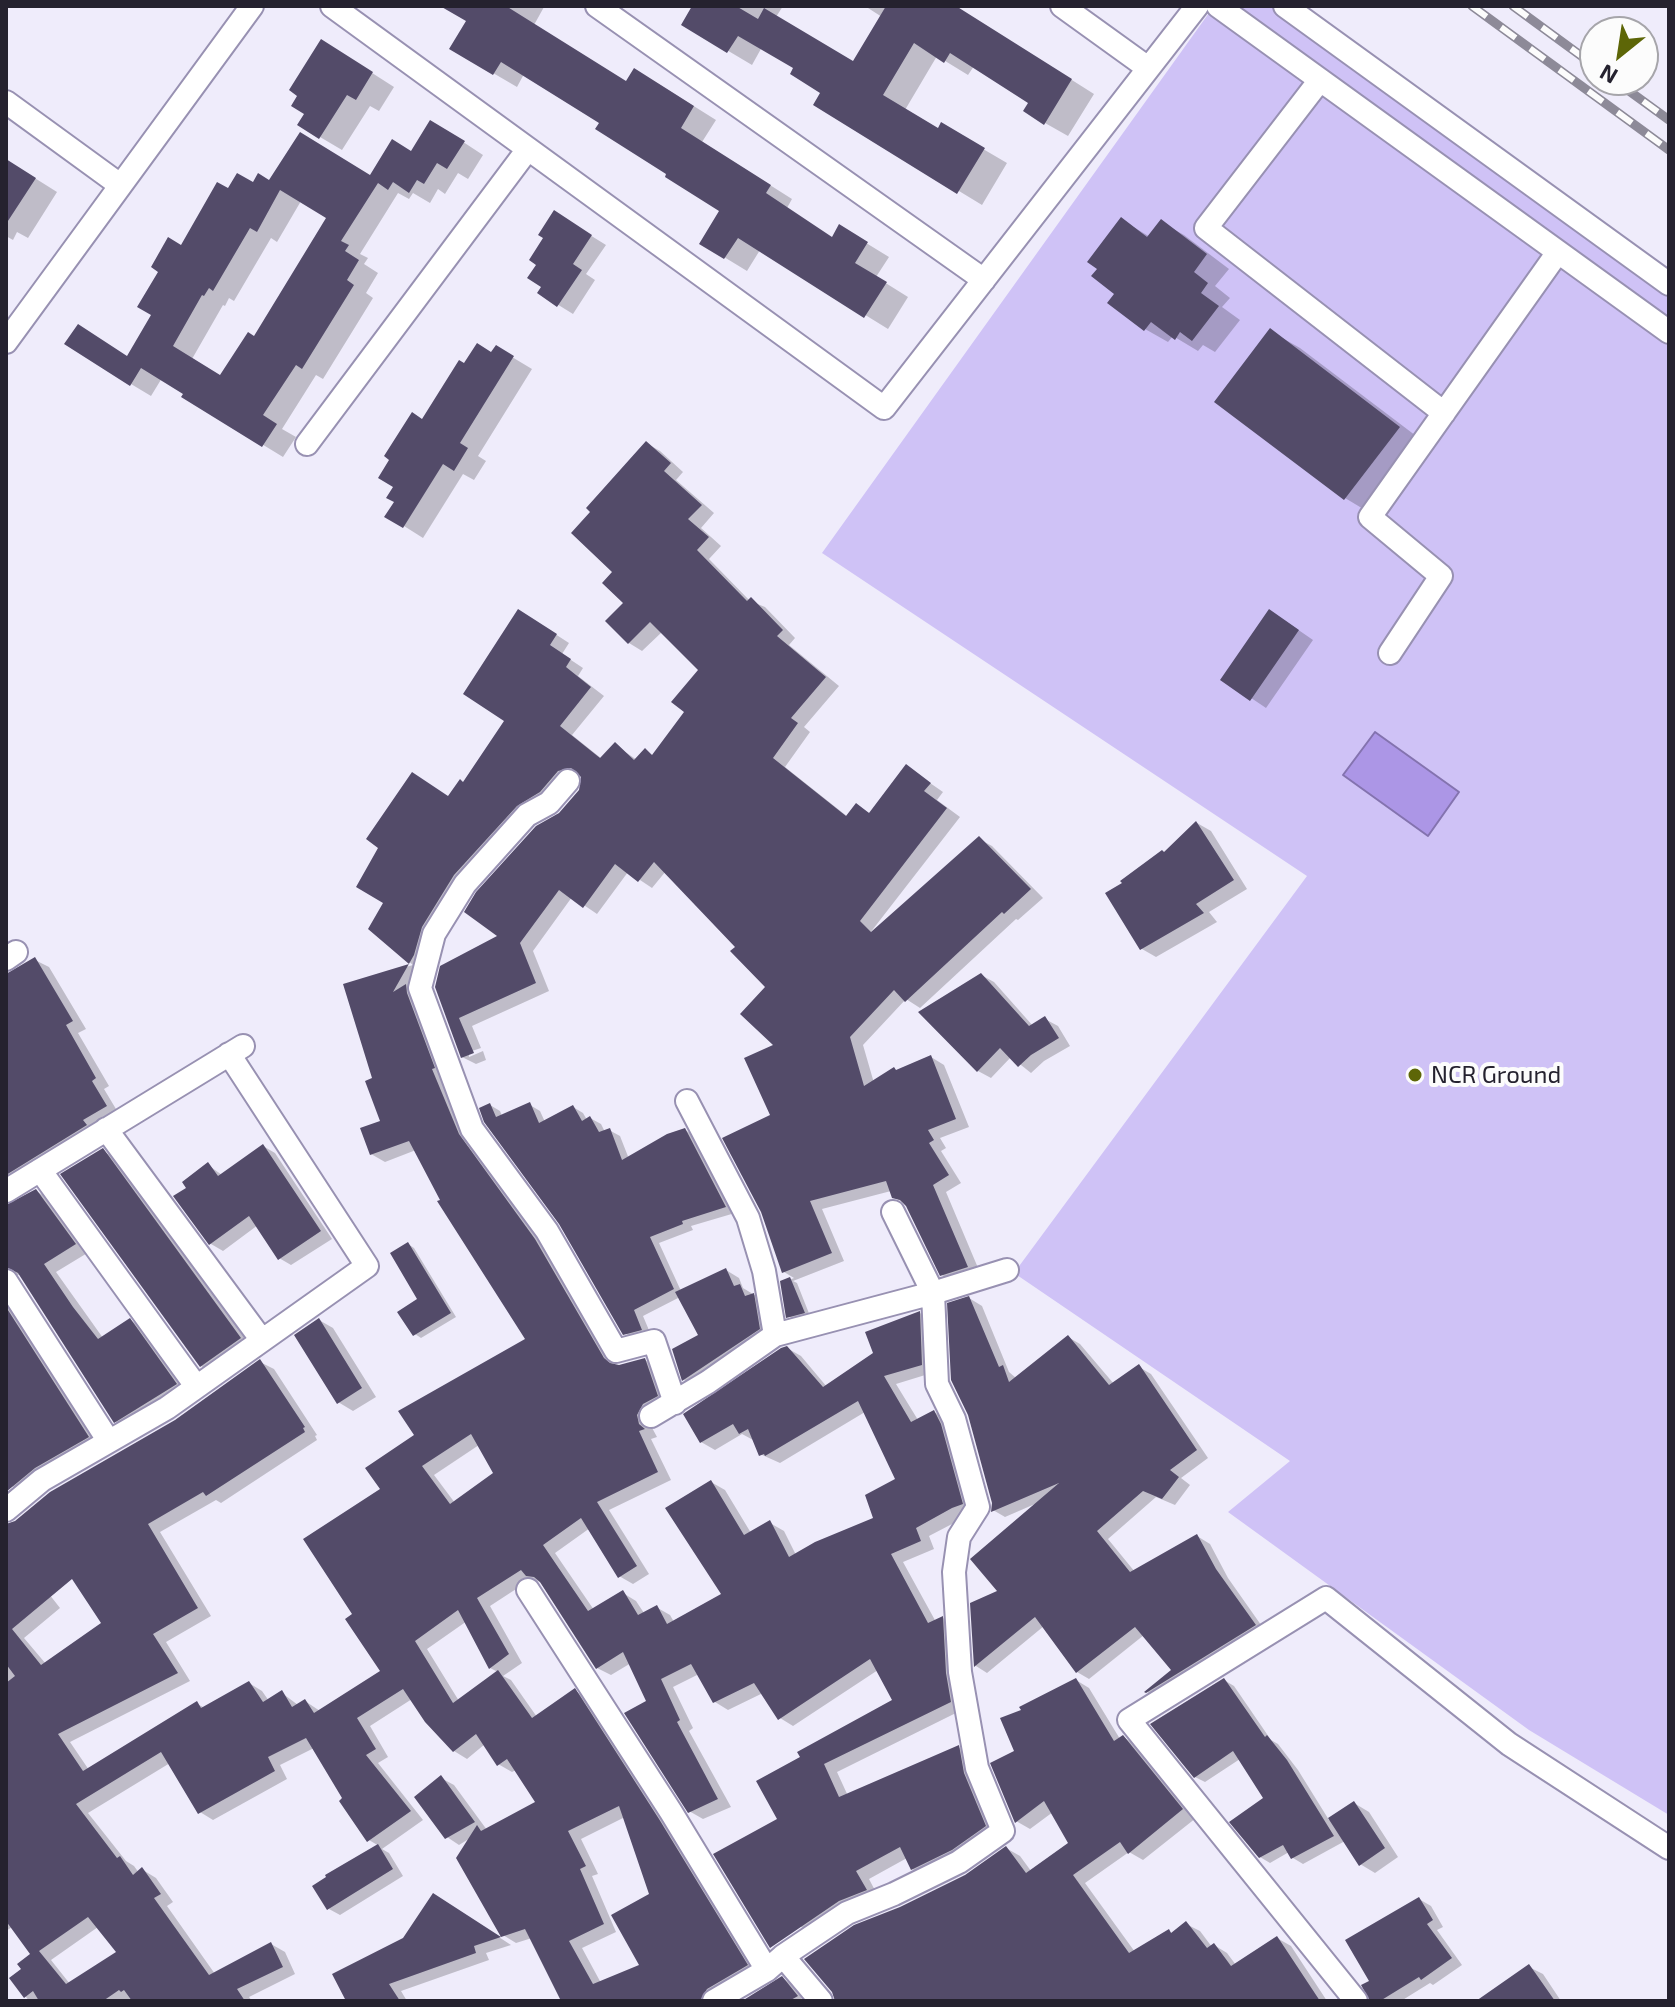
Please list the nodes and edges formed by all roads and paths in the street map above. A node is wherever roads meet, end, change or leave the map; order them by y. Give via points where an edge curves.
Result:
1 (252, 6) edge
2 (332, 6) edge
3 (597, 6) edge
4 (1062, 6) edge
5 (1197, 6) edge
6 (1218, 6) edge
7 (1285, 6) edge
8 (1148, 68) junction
9 (1320, 80) junction
10 (6, 102) edge
11 (528, 149) junction
12 (120, 185) junction
13 (1558, 252) junction
14 (984, 280) junction
15 (1669, 284) edge
16 (1669, 332) edge
17 (6, 342) edge
18 (1444, 413) junction
19 (307, 444) dead end
20 (1390, 653) dead end
21 (568, 781) dead end
22 (687, 1101) dead end
23 (106, 1129) junction
24 (40, 1170) junction
25 (6, 1191) edge
26 (893, 1212) dead end
27 (1007, 1270) dead end
28 (6, 1281) edge
29 (933, 1293) junction
30 (775, 1335) junction
31 (261, 1339) junction
32 (196, 1386) junction
33 (675, 1403) junction
34 (651, 1416) dead end
35 (108, 1440) junction
36 (6, 1510) edge
37 (528, 1590) dead end
38 (1669, 1848) edge
39 (775, 1963) junction
40 (714, 2001) edge
41 (821, 2001) edge
42 (1356, 2001) edge

1 - 12 street
2 - 11 street
3 - 14 street
4 - 8 street
5 - 8 street
6 - 9 street
7 - 15 street
8 - 14 street
9 - 13 street
9 - 18 street via 1206,228
10 - 12 street
11 - 14 street via 884,408
11 - 19 street
12 - 17 street
13 - 16 street
13 - 18 street
18 - 20 street via 1370,517 1441,576
21 - 33 street via 549,803 527,815 465,884 434,934 420,988 472,1129 547,1231 616,1351 654,1341
22 - 30 street via 748,1218
23 - 24 street
23 - 31 street
23 - 31 street via 236,1050 367,1266
24 - 25 street
24 - 32 street
26 - 29 street
27 - 29 street
28 - 35 street
29 - 30 street
29 - 39 street via 937,1384 954,1419 978,1507 959,1537 954,1572 960,1672 977,1768 1003,1831 959,1862 847,1913
30 - 33 street
31 - 32 street
32 - 35 street
33 - 34 street
35 - 36 street via 42,1480
37 - 39 street
38 - 42 street via 1509,1744 1326,1598 1129,1720
39 - 40 street
39 - 41 street

